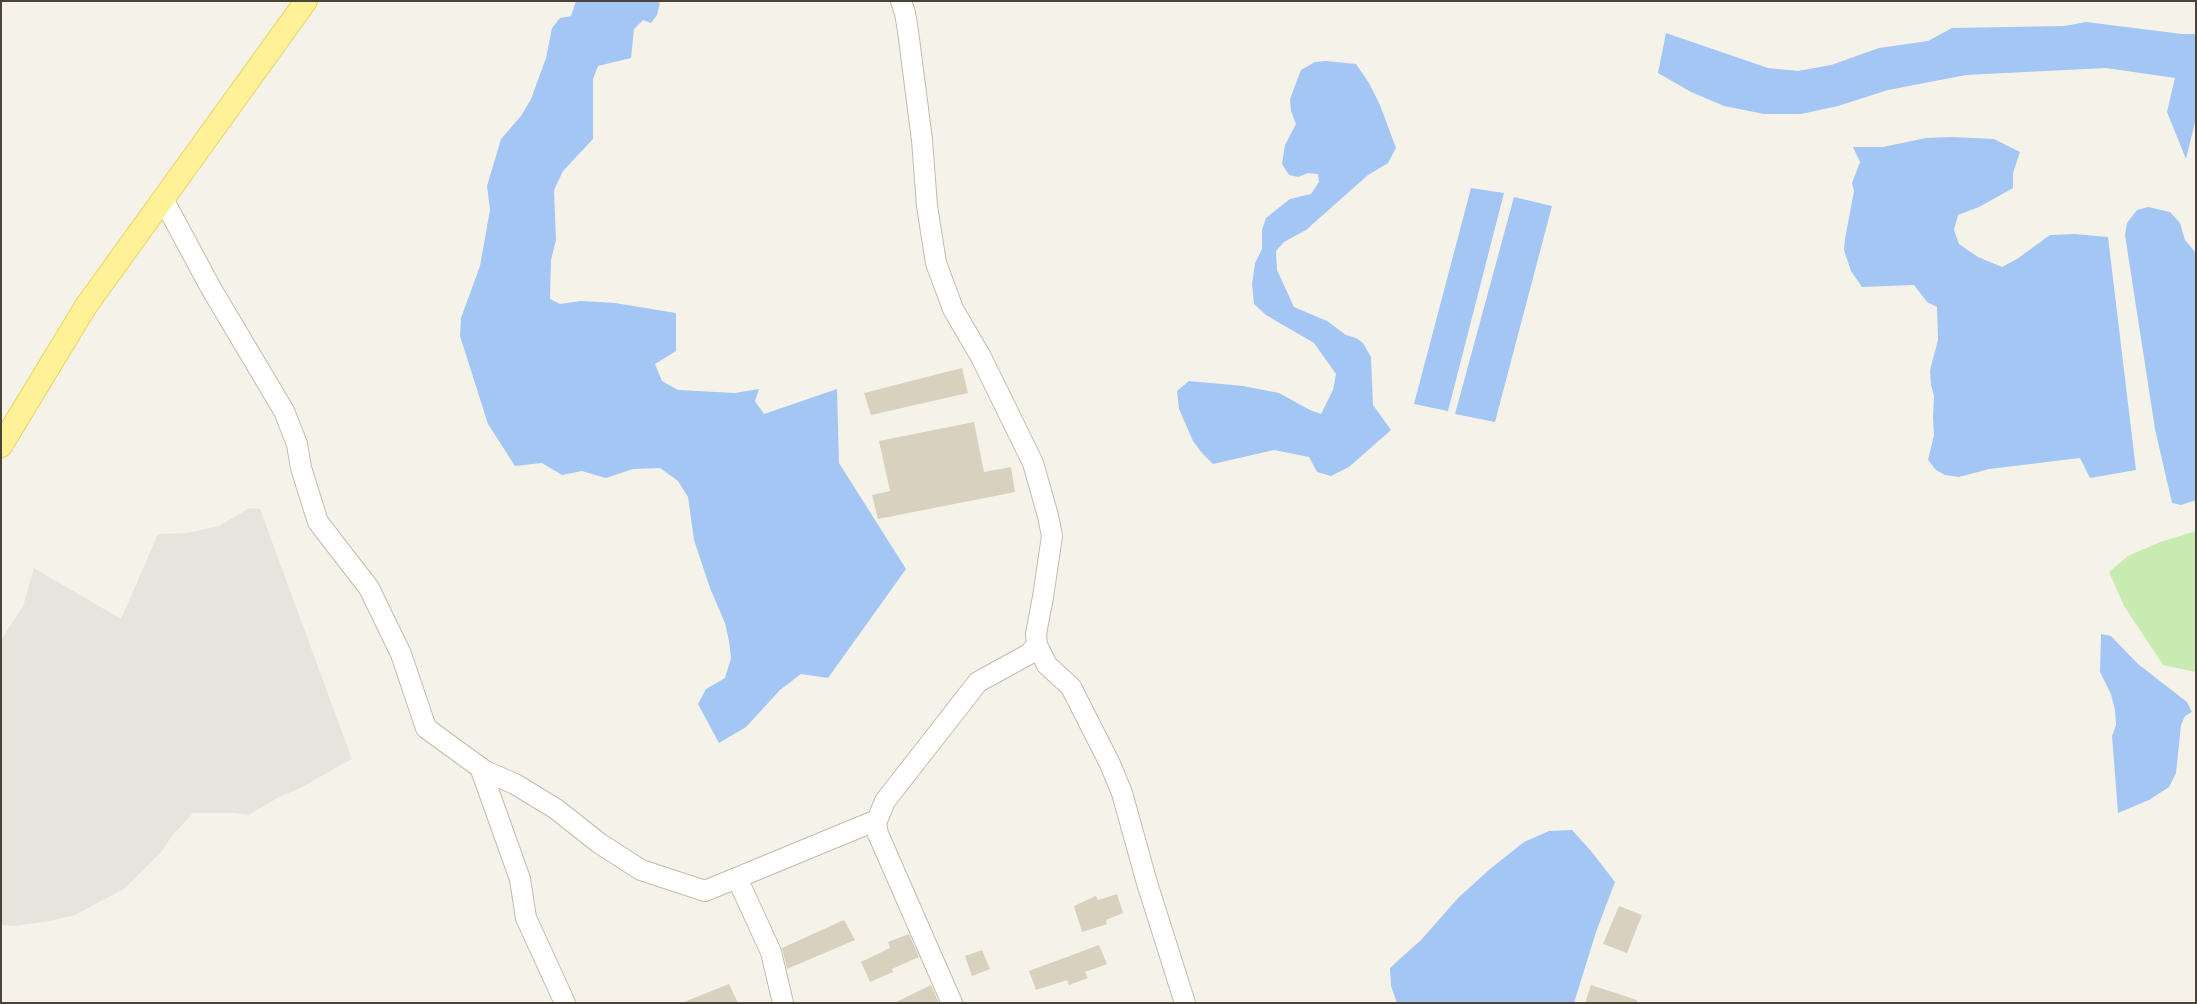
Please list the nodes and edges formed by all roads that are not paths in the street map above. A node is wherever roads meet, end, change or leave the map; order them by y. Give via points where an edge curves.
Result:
1 (306, 1) edge
2 (901, 1) edge
3 (163, 199) junction
4 (1, 446) edge
5 (1037, 645) junction
6 (480, 767) junction
7 (878, 820) junction
8 (736, 878) junction
9 (564, 1003) edge
10 (783, 1003) edge
11 (952, 1003) edge
12 (1185, 1003) edge

1 - 3 main road
2 - 5 street via 908,31 922,140 927,206 936,263 953,309 981,357 1033,463 1048,516 1052,536 1036,634
3 - 4 main road via 86,306
3 - 6 street via 212,290 284,411 297,444 301,468 318,522 369,588 401,654 426,728
5 - 7 street via 1029,654 978,682 885,801
5 - 12 street via 1047,664 1071,687 1122,793
6 - 8 street via 556,808 599,843 641,870 705,891
6 - 9 street via 520,879 526,918
7 - 8 street
7 - 11 street via 878,834
8 - 10 street via 771,952

